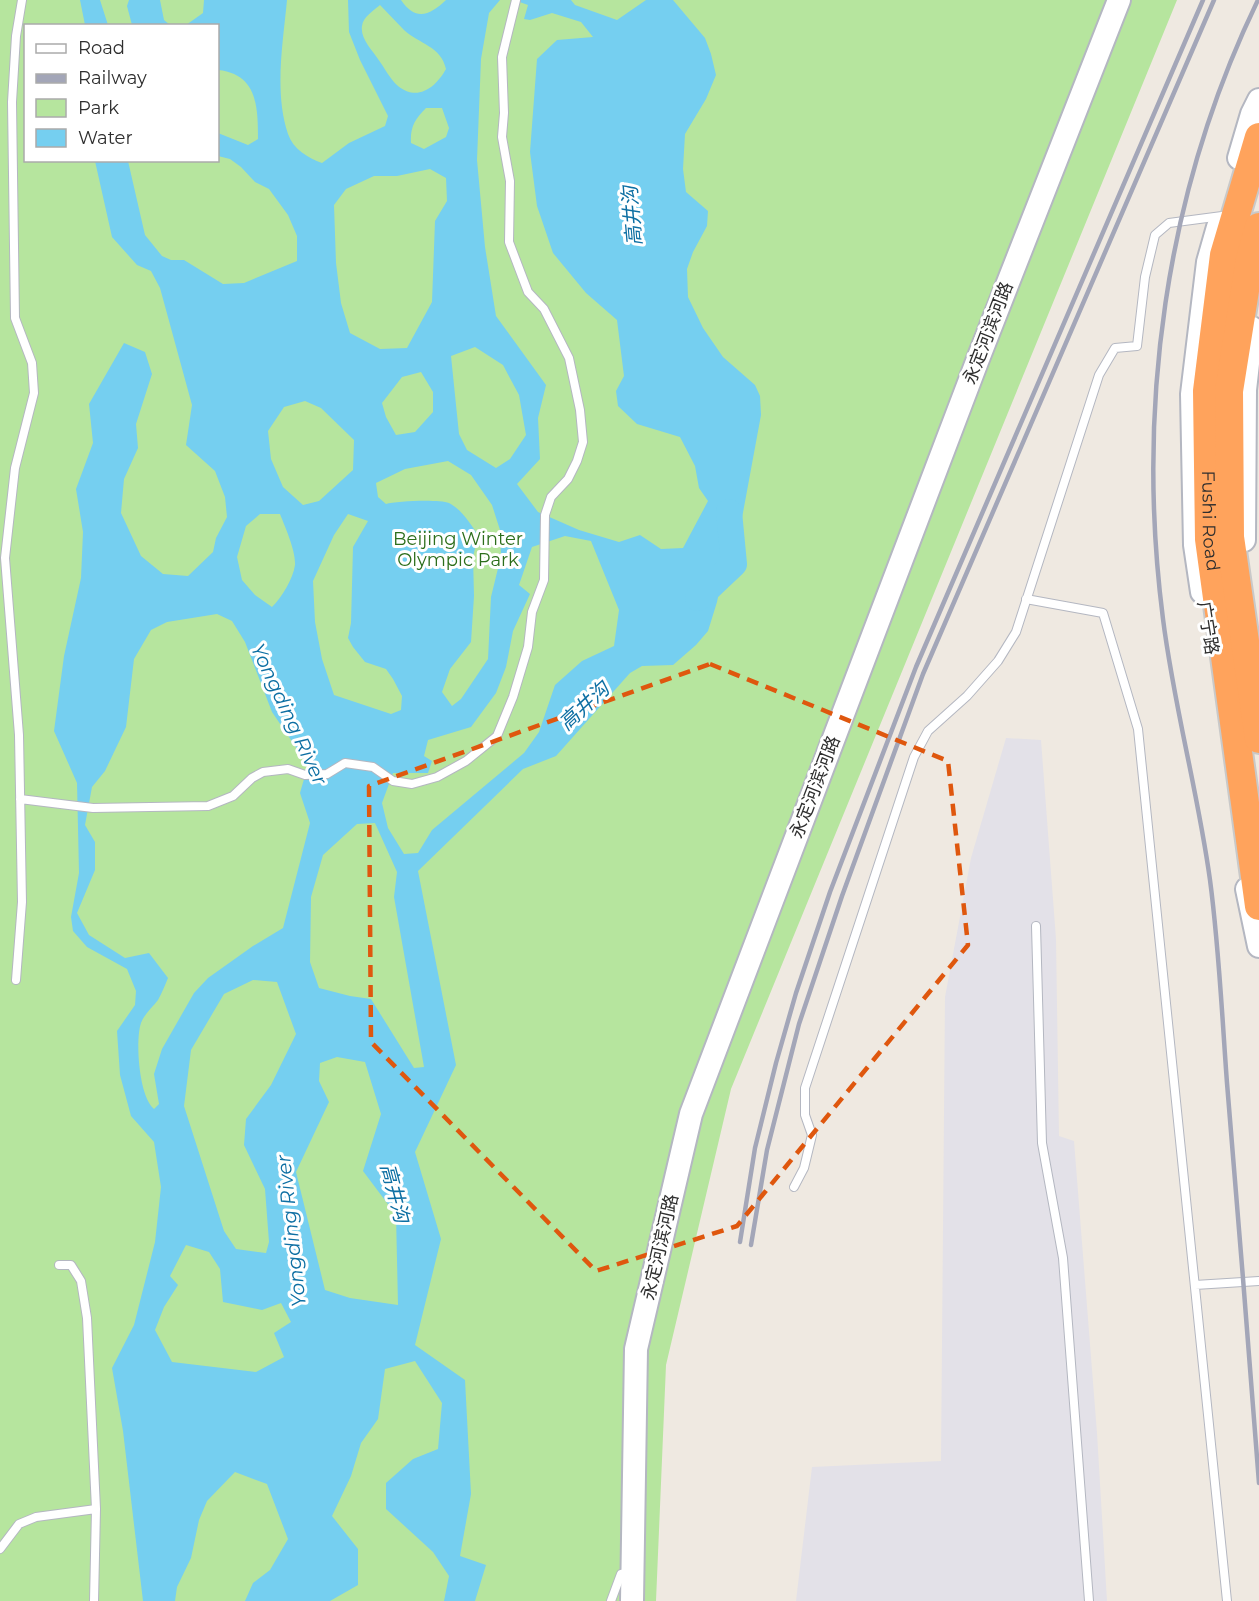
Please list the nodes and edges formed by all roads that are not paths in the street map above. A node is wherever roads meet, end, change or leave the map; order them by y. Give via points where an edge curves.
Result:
1 (21, 0) edge
2 (1119, 0) edge
3 (516, 2) edge
4 (1259, 100) edge
5 (1259, 137) edge
6 (1222, 216) junction
7 (1259, 226) edge
8 (1259, 272) edge
9 (1026, 599) junction
10 (1259, 661) edge
11 (1259, 739) edge
12 (20, 799) junction
13 (1259, 906) edge
14 (1036, 926) dead end
15 (1259, 946) edge
16 (16, 980) dead end
17 (794, 1187) dead end
18 (59, 1265) dead end
19 (1259, 1281) edge
20 (1195, 1285) junction
21 (96, 1509) junction
22 (0, 1549) edge
23 (632, 1571) junction
24 (94, 1601) edge
25 (611, 1601) edge
26 (632, 1601) edge
27 (1089, 1601) edge
28 (1227, 1601) edge

1 - 12 lane via 12,102 15,318 32,363 34,393 15,468 5,558
2 - 23 street, 永定河滨河路 via 691,1114 636,1349
3 - 12 lane via 502,57 502,137 510,181 509,242 528,292 544,309 569,358 584,442 545,514 544,580 532,612 528,647 513,697 497,736 466,762 437,777 411,784 393,781 373,767 345,763 327,774 305,775 288,769 263,772 233,796 208,806 93,808
4 - 6 street, 广宁路
5 - 13 highway, Fushi Road via 1224,255 1207,391 1209,539
6 - 9 lane via 1169,223 1155,235 1145,277 1137,346 1115,348 1099,375
6 - 15 street, 广宁路 via 1208,262 1192,394 1195,545
7 - 11 highway, Fushi Road via 1229,391 1230,537
8 - 10 street via 1245,390 1244,537
9 - 17 lane via 1016,632 998,661 928,731 914,757 806,1088 804,1115 812,1135 804,1168
9 - 20 lane via 1103,614 1138,729
12 - 16 lane via 21,902
14 - 27 lane via 1042,1143 1063,1258
18 - 21 lane via 71,1265 81,1281 87,1318
19 - 20 lane
20 - 28 lane
21 - 22 lane via 27,1520 19,1524
21 - 24 lane
23 - 25 lane via 621,1574
23 - 26 street, 永定河滨河路

